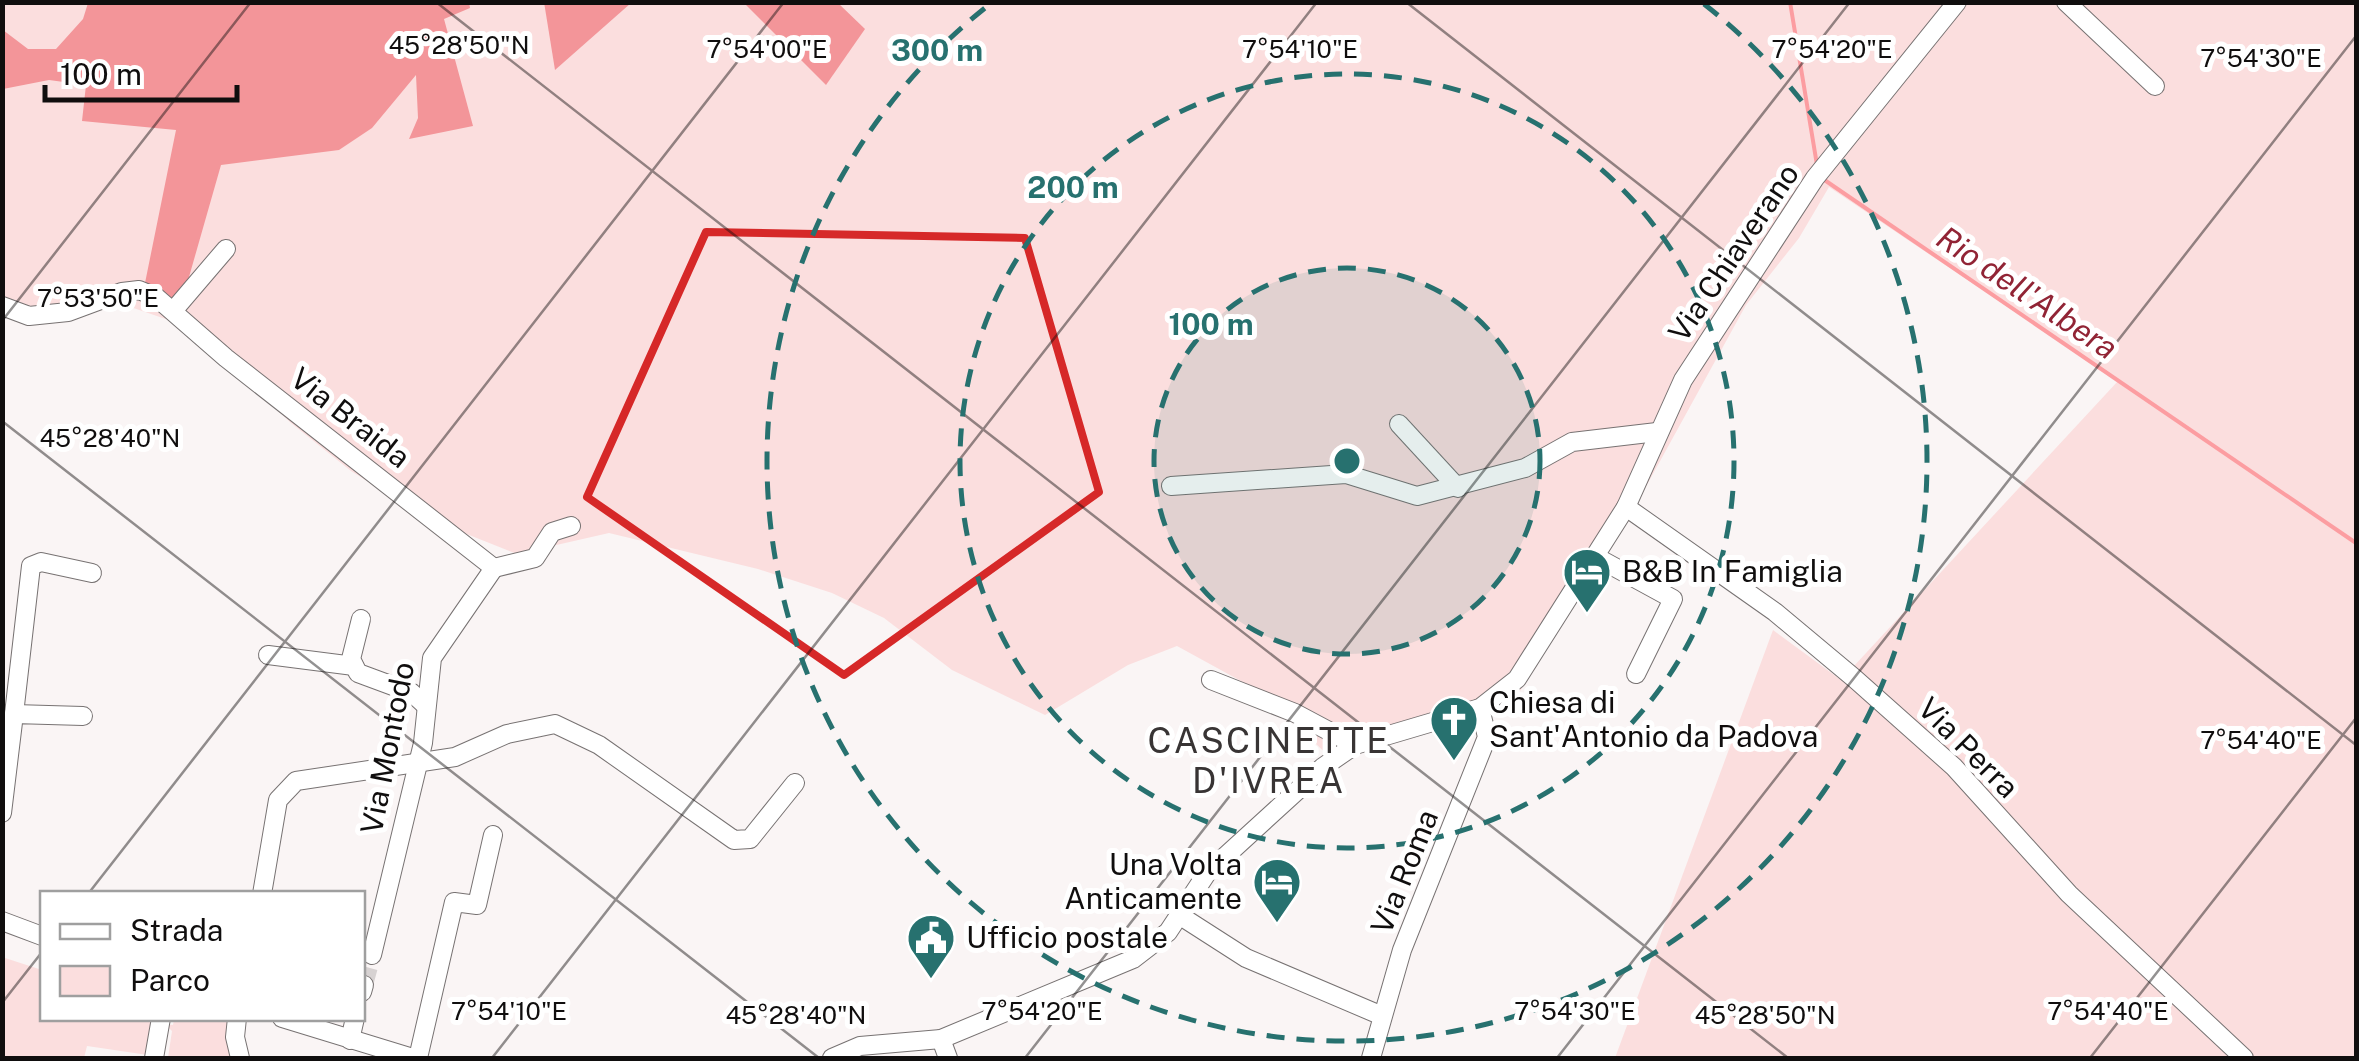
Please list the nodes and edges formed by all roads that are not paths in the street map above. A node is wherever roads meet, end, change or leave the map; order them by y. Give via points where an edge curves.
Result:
1 (2066, 2) edge
2 (1956, 3) edge
3 (2155, 86) dead end
4 (226, 250) dead end
5 (2, 306) edge
6 (173, 311) junction
7 (1399, 424) dead end
8 (1657, 432) junction
9 (1171, 486) dead end
10 (1458, 488) junction
11 (1626, 508) junction
12 (571, 526) dead end
13 (1596, 557) junction
14 (494, 568) junction
15 (92, 574) dead end
16 (361, 619) dead end
17 (268, 655) dead end
18 (354, 666) junction
19 (1636, 674) dead end
20 (1211, 680) dead end
21 (425, 705) junction
22 (1480, 708) junction
23 (14, 714) junction
24 (83, 716) dead end
25 (1356, 745) junction
26 (415, 760) junction
27 (795, 783) dead end
28 (2, 813) edge
29 (493, 835) dead end
30 (263, 891) edge
31 (1179, 914) junction
32 (2, 921) edge
33 (40, 935) edge
34 (372, 954) dead end
35 (1380, 1015) junction
36 (160, 1021) edge
37 (237, 1021) edge
38 (291, 1021) edge
39 (355, 1021) edge
40 (941, 1039) junction
41 (350, 1040) junction
42 (369, 1052) edge
43 (154, 1058) edge
44 (240, 1058) edge
45 (415, 1058) edge
46 (832, 1058) edge
47 (948, 1058) edge
48 (1370, 1058) edge
49 (2244, 1058) edge

1 - 3 street
2 - 8 street, Via Chiaverano via 1820,173 1683,380
4 - 6 street
5 - 6 street, Via Braida via 30,316 49,314 139,290
6 - 14 street, Via Braida
7 - 10 street
8 - 10 street via 1572,442 1525,468
8 - 11 street, Via Chiaverano
9 - 10 street via 1346,474 1408,496
11 - 13 street, Via Chiaverano
11 - 49 street, Via Perra via 1774,612 1854,678 1954,767 2069,894
12 - 14 street via 552,532 535,558
13 - 19 street via 1673,599
13 - 22 street, Via Chiaverano via 1516,680
14 - 21 street, Via Montodo via 432,658
15 - 23 street via 60,564 32,566
16 - 18 street
17 - 18 street
18 - 21 street via 370,681 412,692
20 - 25 street
21 - 26 street, Via Montodo
22 - 25 street
22 - 35 street, Via Roma via 1488,736
23 - 24 street
23 - 28 street
25 - 31 street via 1236,844
26 - 27 street via 455,758 508,734 555,724 599,745 734,840 750,839
26 - 30 street via 286,787
26 - 34 street, Via Montodo
29 - 45 street via 477,905 454,902
31 - 35 street via 1246,958
31 - 40 street via 1168,932 1124,964
32 - 33 street
35 - 48 street, Via Roma
36 - 43 street
37 - 44 street
38 - 41 street
39 - 41 street
40 - 46 street via 860,1046
40 - 47 street
41 - 42 street
42 - 45 street

